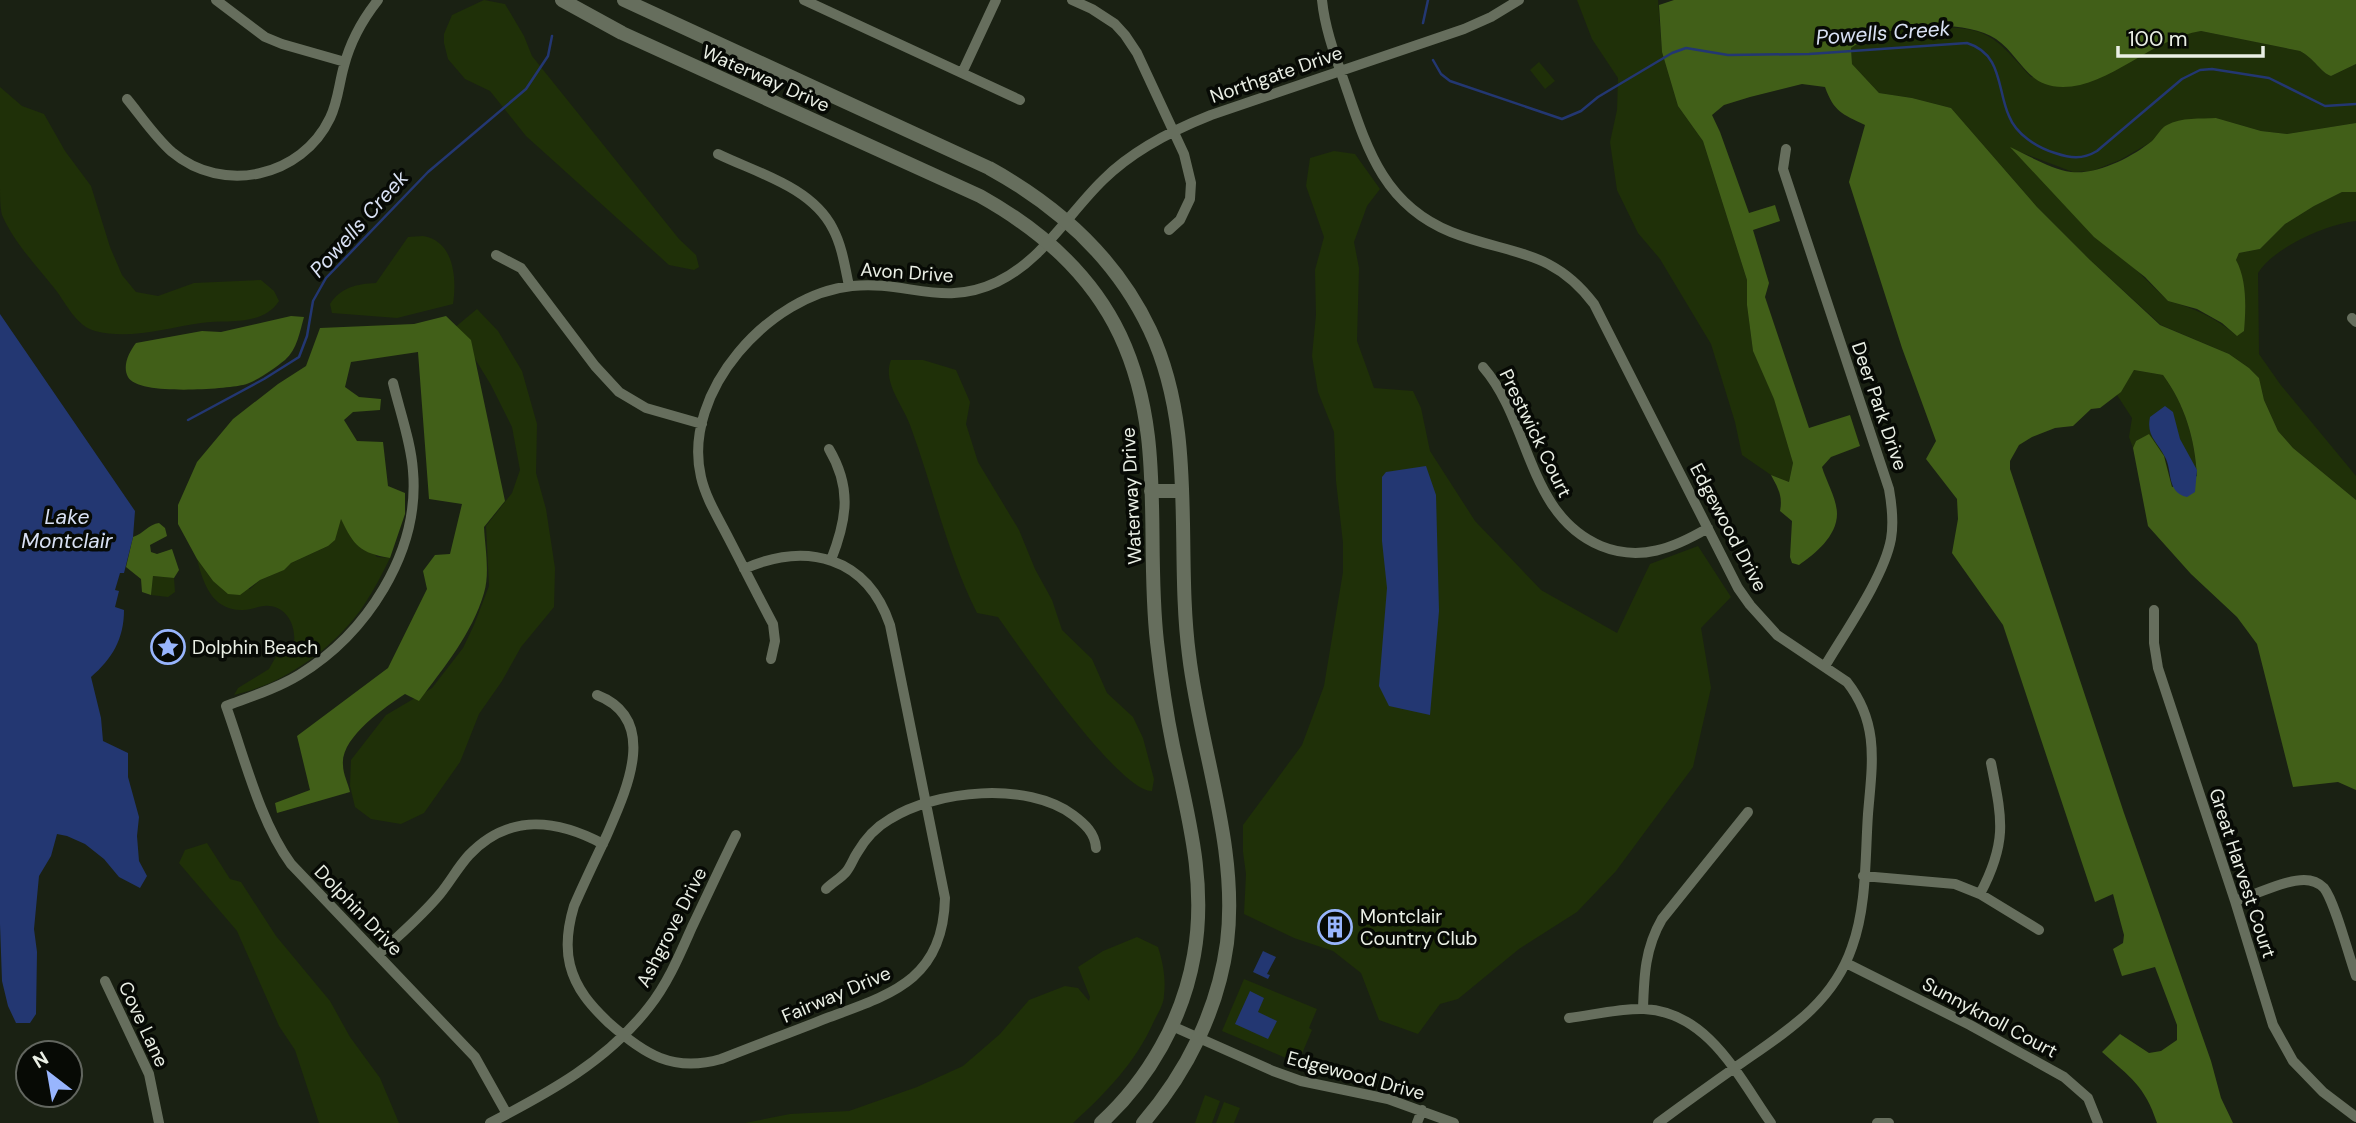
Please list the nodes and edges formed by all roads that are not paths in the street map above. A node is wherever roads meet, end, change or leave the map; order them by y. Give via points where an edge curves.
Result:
1 (216, 0) edge
2 (378, 0) edge
3 (562, 0) edge
4 (624, 0) edge
5 (804, 0) edge
6 (996, 0) edge
7 (1072, 0) edge
8 (1322, 0) edge
9 (1519, 0) edge
10 (345, 62) junction
11 (1340, 71) junction
12 (962, 73) junction
13 (127, 99) dead end
14 (1020, 100) dead end
15 (1174, 131) junction
16 (1786, 149) dead end
17 (718, 154) dead end
18 (1068, 221) junction
19 (1169, 230) dead end
20 (1049, 242) junction
21 (496, 255) dead end
22 (849, 286) junction
23 (1483, 367) dead end
24 (393, 383) dead end
25 (702, 424) junction
26 (829, 449) dead end
27 (1151, 491) junction
28 (1181, 491) junction
29 (1708, 528) junction
30 (831, 559) junction
31 (744, 569) junction
32 (2154, 610) dead end
33 (771, 659) dead end
34 (1825, 666) junction
35 (597, 695) dead end
36 (1991, 763) dead end
37 (926, 804) junction
38 (1748, 812) dead end
39 (736, 835) dead end
40 (603, 844) junction
41 (1096, 848) dead end
42 (1864, 876) junction
43 (826, 889) dead end
44 (1980, 894) junction
45 (2235, 901) junction
46 (2039, 930) dead end
47 (378, 955) junction
48 (1846, 963) junction
49 (2356, 976) edge
50 (105, 981) dead end
51 (1643, 1009) junction
52 (1569, 1018) dead end
53 (1172, 1026) junction
54 (623, 1035) junction
55 (1199, 1038) junction
56 (1733, 1069) junction
57 (1422, 1110) junction
58 (507, 1114) junction
59 (2356, 1117) edge
60 (159, 1123) edge
61 (490, 1123) edge
62 (1101, 1123) edge
63 (1143, 1123) edge
64 (1417, 1123) edge
65 (1454, 1123) edge
66 (1658, 1123) edge
67 (1771, 1123) edge
68 (1877, 1123) edge
69 (1889, 1123) edge
70 (2098, 1123) edge

1 - 10 street via 265,37
2 - 10 street
3 - 20 main road, Waterway Drive via 622,33 980,196
4 - 18 main road, Waterway Drive via 989,168
5 - 12 street
6 - 12 street
7 - 15 street via 1115,24 1125,35
8 - 11 street, Edgewood Drive
9 - 11 street, Northgate Drive via 1473,25
10 - 13 street via 331,115 315,142 288,164 253,176 222,174 185,161
11 - 15 street, Northgate Drive
11 - 29 street, Edgewood Drive via 1370,153 1404,203 1453,233 1546,262 1584,291
12 - 14 street
15 - 18 street, Northgate Drive via 1121,164
15 - 19 street via 1189,169 1190,199
16 - 34 street, Deer Park Drive via 1783,169 1892,506 1891,539 1884,562
17 - 22 street via 791,188 817,207 839,242
18 - 20 street, Avon Drive
18 - 28 main road, Waterway Drive via 1117,275 1164,364 1175,408
20 - 22 street, Avon Drive via 1001,280 967,293
20 - 27 main road, Waterway Drive via 1093,290 1128,353 1146,413
21 - 25 street via 521,268 619,392 654,412
22 - 25 street, Avon Drive via 815,295 772,319 724,373
23 - 29 street, Prestwick Court via 1491,375 1549,502 1578,534 1606,548 1634,554 1676,546
24 - 47 street, Dolphin Drive via 411,454 413,489 406,532 391,575 369,612 326,657 280,685 226,706 283,853
25 - 31 street, Avon Drive via 698,460 704,490
26 - 30 street via 845,492 844,521
27 - 28 main road
27 - 53 main road, Waterway Drive via 1157,639 1172,742 1195,848 1199,897 1189,980
28 - 55 main road, Waterway Drive via 1188,652 1230,894 1222,969
29 - 34 street, Edgewood Drive via 1738,588 1763,621 1794,648
30 - 31 street, Fairway Drive via 778,557
30 - 37 street, Fairway Drive via 870,586 886,611
31 - 33 street, Avon Drive via 773,624
32 - 45 street, Great Harvest Court via 2158,668
34 - 42 street, Edgewood Drive via 1854,691 1872,737
35 - 40 street, Fairway Drive via 620,709 633,737 631,773
36 - 44 street via 2001,836
37 - 41 street via 973,793 1031,796 1056,804 1080,820 1095,838
37 - 43 street via 898,814 876,829 847,871
37 - 54 street, Fairway Drive via 944,889 944,914 931,955 900,989 701,1063 664,1060
38 - 51 street via 1654,933 1645,960
39 - 54 street, Ashgrove Drive via 664,984
40 - 47 street via 573,829 548,824 504,831 468,857 424,913
40 - 54 street, Fairway Drive via 574,906 568,953 583,995
42 - 44 street via 1941,881
42 - 48 street, Edgewood Drive via 1856,935
44 - 46 street
45 - 49 street via 2295,881 2316,883 2330,900
45 - 59 street, Great Harvest Court via 2273,1025 2293,1061
47 - 58 street, Dolphin Drive via 475,1057
48 - 56 street, Edgewood Drive via 1811,1012
48 - 70 street, Sunnyknoll Court via 2064,1077 2088,1098
50 - 60 street, Cove Lane via 149,1074
51 - 52 street
51 - 56 street via 1672,1014 1695,1026
53 - 55 street, Edgewood Drive
53 - 62 main road, Waterway Drive via 1130,1092
54 - 58 street, Ashgrove Drive via 576,1075
55 - 57 street, Edgewood Drive via 1301,1081
55 - 63 main road, Waterway Drive via 1176,1080
56 - 66 street, Edgewood Drive
56 - 67 street
57 - 64 street
57 - 65 street, Edgewood Drive
58 - 61 street, Ashgrove Drive
68 - 69 street

